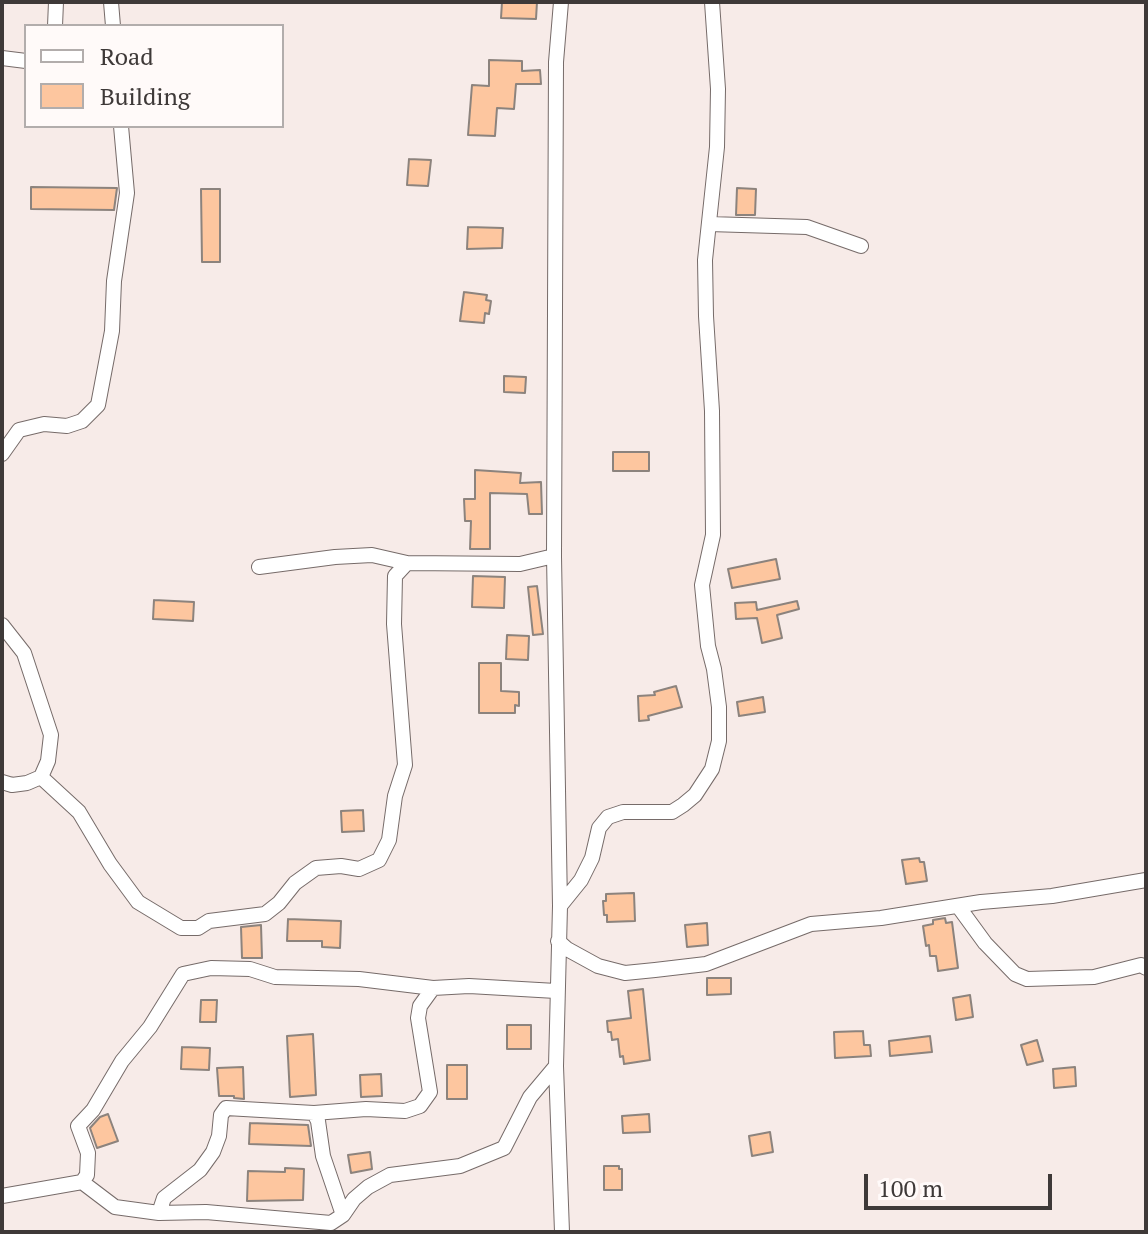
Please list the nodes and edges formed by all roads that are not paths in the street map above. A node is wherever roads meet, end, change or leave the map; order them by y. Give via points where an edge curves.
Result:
1 (56, 2) edge
2 (111, 2) edge
3 (561, 2) edge
4 (712, 2) edge
5 (55, 24) edge
6 (113, 24) edge
7 (2, 58) edge
8 (24, 61) edge
9 (121, 128) edge
10 (709, 224) junction
11 (861, 246) dead end
12 (2, 454) edge
13 (554, 556) junction
14 (407, 563) junction
15 (259, 567) dead end
16 (2, 625) edge
17 (41, 777) junction
18 (2, 782) edge
19 (1146, 880) edge
20 (560, 906) junction
21 (958, 906) junction
22 (558, 941) junction
23 (1146, 968) edge
24 (433, 988) junction
25 (556, 991) junction
26 (556, 1066) junction
27 (314, 1113) junction
28 (82, 1182) junction
29 (2, 1196) edge
30 (159, 1213) junction
31 (343, 1215) junction
32 (562, 1232) edge

1 - 5 street
2 - 6 street
3 - 13 street via 556,62
4 - 10 street via 718,89
7 - 8 street
9 - 12 street via 127,193 98,405 82,421 67,426 19,430
10 - 11 street via 807,227
10 - 20 street via 705,260 713,535 702,585 719,741 712,769 683,805 672,812 608,817 581,880
13 - 14 street via 520,564
13 - 20 street
14 - 15 street via 372,555
14 - 17 street via 395,576 393,597 405,765 389,840 379,860 359,869 316,868 265,914 181,928 138,902 79,812
16 - 17 street via 24,653 51,735
17 - 18 street via 12,785
19 - 21 street
20 - 22 street
21 - 22 street via 811,924 706,964 625,973 598,966
21 - 23 street via 985,943 1015,974 1027,979 1094,977
22 - 25 street
24 - 25 street
24 - 27 street via 418,1018 430,1092 420,1106 405,1111
24 - 28 street via 275,977 250,969 183,974 78,1126 88,1153
25 - 26 street
26 - 31 street via 530,1097 504,1148 460,1166 390,1175 368,1187
26 - 32 street
27 - 30 street via 226,1108 213,1152 200,1170 164,1198
27 - 31 street
28 - 29 street
28 - 30 street via 115,1207
30 - 31 street via 206,1212 313,1223 331,1223

